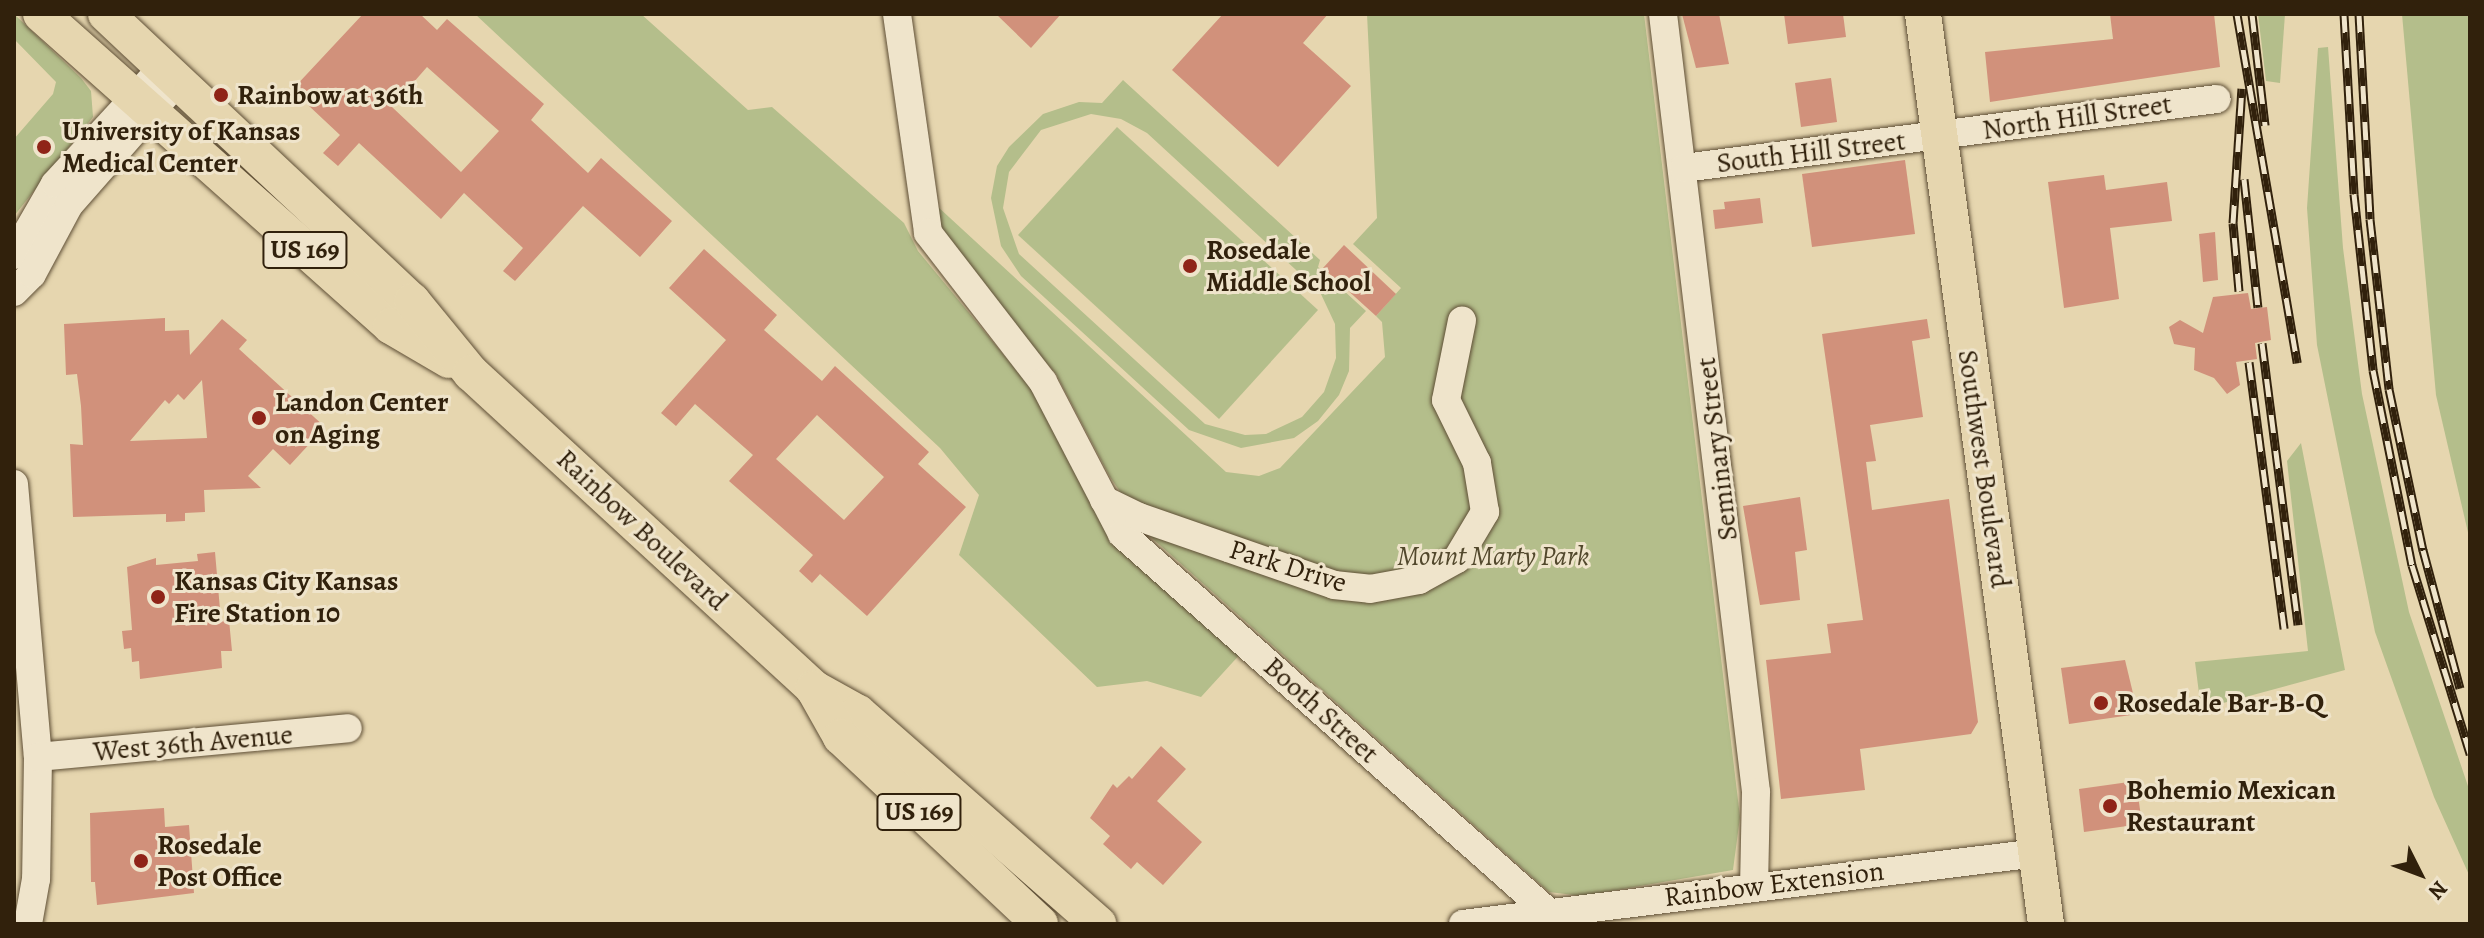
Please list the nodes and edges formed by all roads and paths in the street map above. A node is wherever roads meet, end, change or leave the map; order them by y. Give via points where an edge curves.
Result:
1 (41, 14) edge
2 (106, 14) edge
3 (897, 14) edge
4 (1663, 14) edge
5 (1923, 14) edge
6 (170, 74) junction
7 (2217, 99) dead end
8 (142, 106) junction
9 (1937, 136) junction
10 (1684, 168) junction
11 (14, 255) edge
12 (14, 292) edge
13 (1462, 321) dead end
14 (471, 373) junction
15 (14, 484) edge
16 (1104, 500) junction
17 (813, 688) junction
18 (348, 728) dead end
19 (38, 757) junction
20 (2037, 853) junction
21 (1754, 885) junction
22 (1548, 912) junction
23 (28, 924) edge
24 (1040, 924) edge
25 (1098, 924) edge
26 (1463, 924) edge
27 (2046, 924) edge

1 - 8 main road, Rainbow Boulevard / US 169
2 - 6 main road, Rainbow Boulevard / US 169
3 - 16 street, Booth Street via 928,233 1043,382
4 - 10 street, Seminary Street
5 - 9 main road, Southwest Boulevard
6 - 8 street
6 - 14 main road, Rainbow Boulevard / US 169 via 412,301
7 - 9 street, North Hill Street
8 - 11 street via 55,184
8 - 12 street via 69,205 32,274
8 - 14 main road, Rainbow Boulevard / US 169 via 391,326
9 - 10 street, South Hill Street
9 - 20 main road, Southwest Boulevard
10 - 21 street, Seminary Street via 1756,792
13 - 16 street, Park Drive via 1446,400 1477,463 1485,512 1457,559 1419,580 1370,589 1334,585
14 - 17 main road, Rainbow Boulevard / US 169
15 - 19 street
16 - 22 street, Booth Street via 1122,534
17 - 24 main road, Rainbow Boulevard / US 169 via 841,737
17 - 25 main road, Rainbow Boulevard / US 169 via 858,713
18 - 19 street, West 36th Avenue
19 - 23 street via 36,879
20 - 21 street, Rainbow Extension
20 - 27 main road, Southwest Boulevard
21 - 22 street, Rainbow Extension
22 - 26 street, Rainbow Extension

